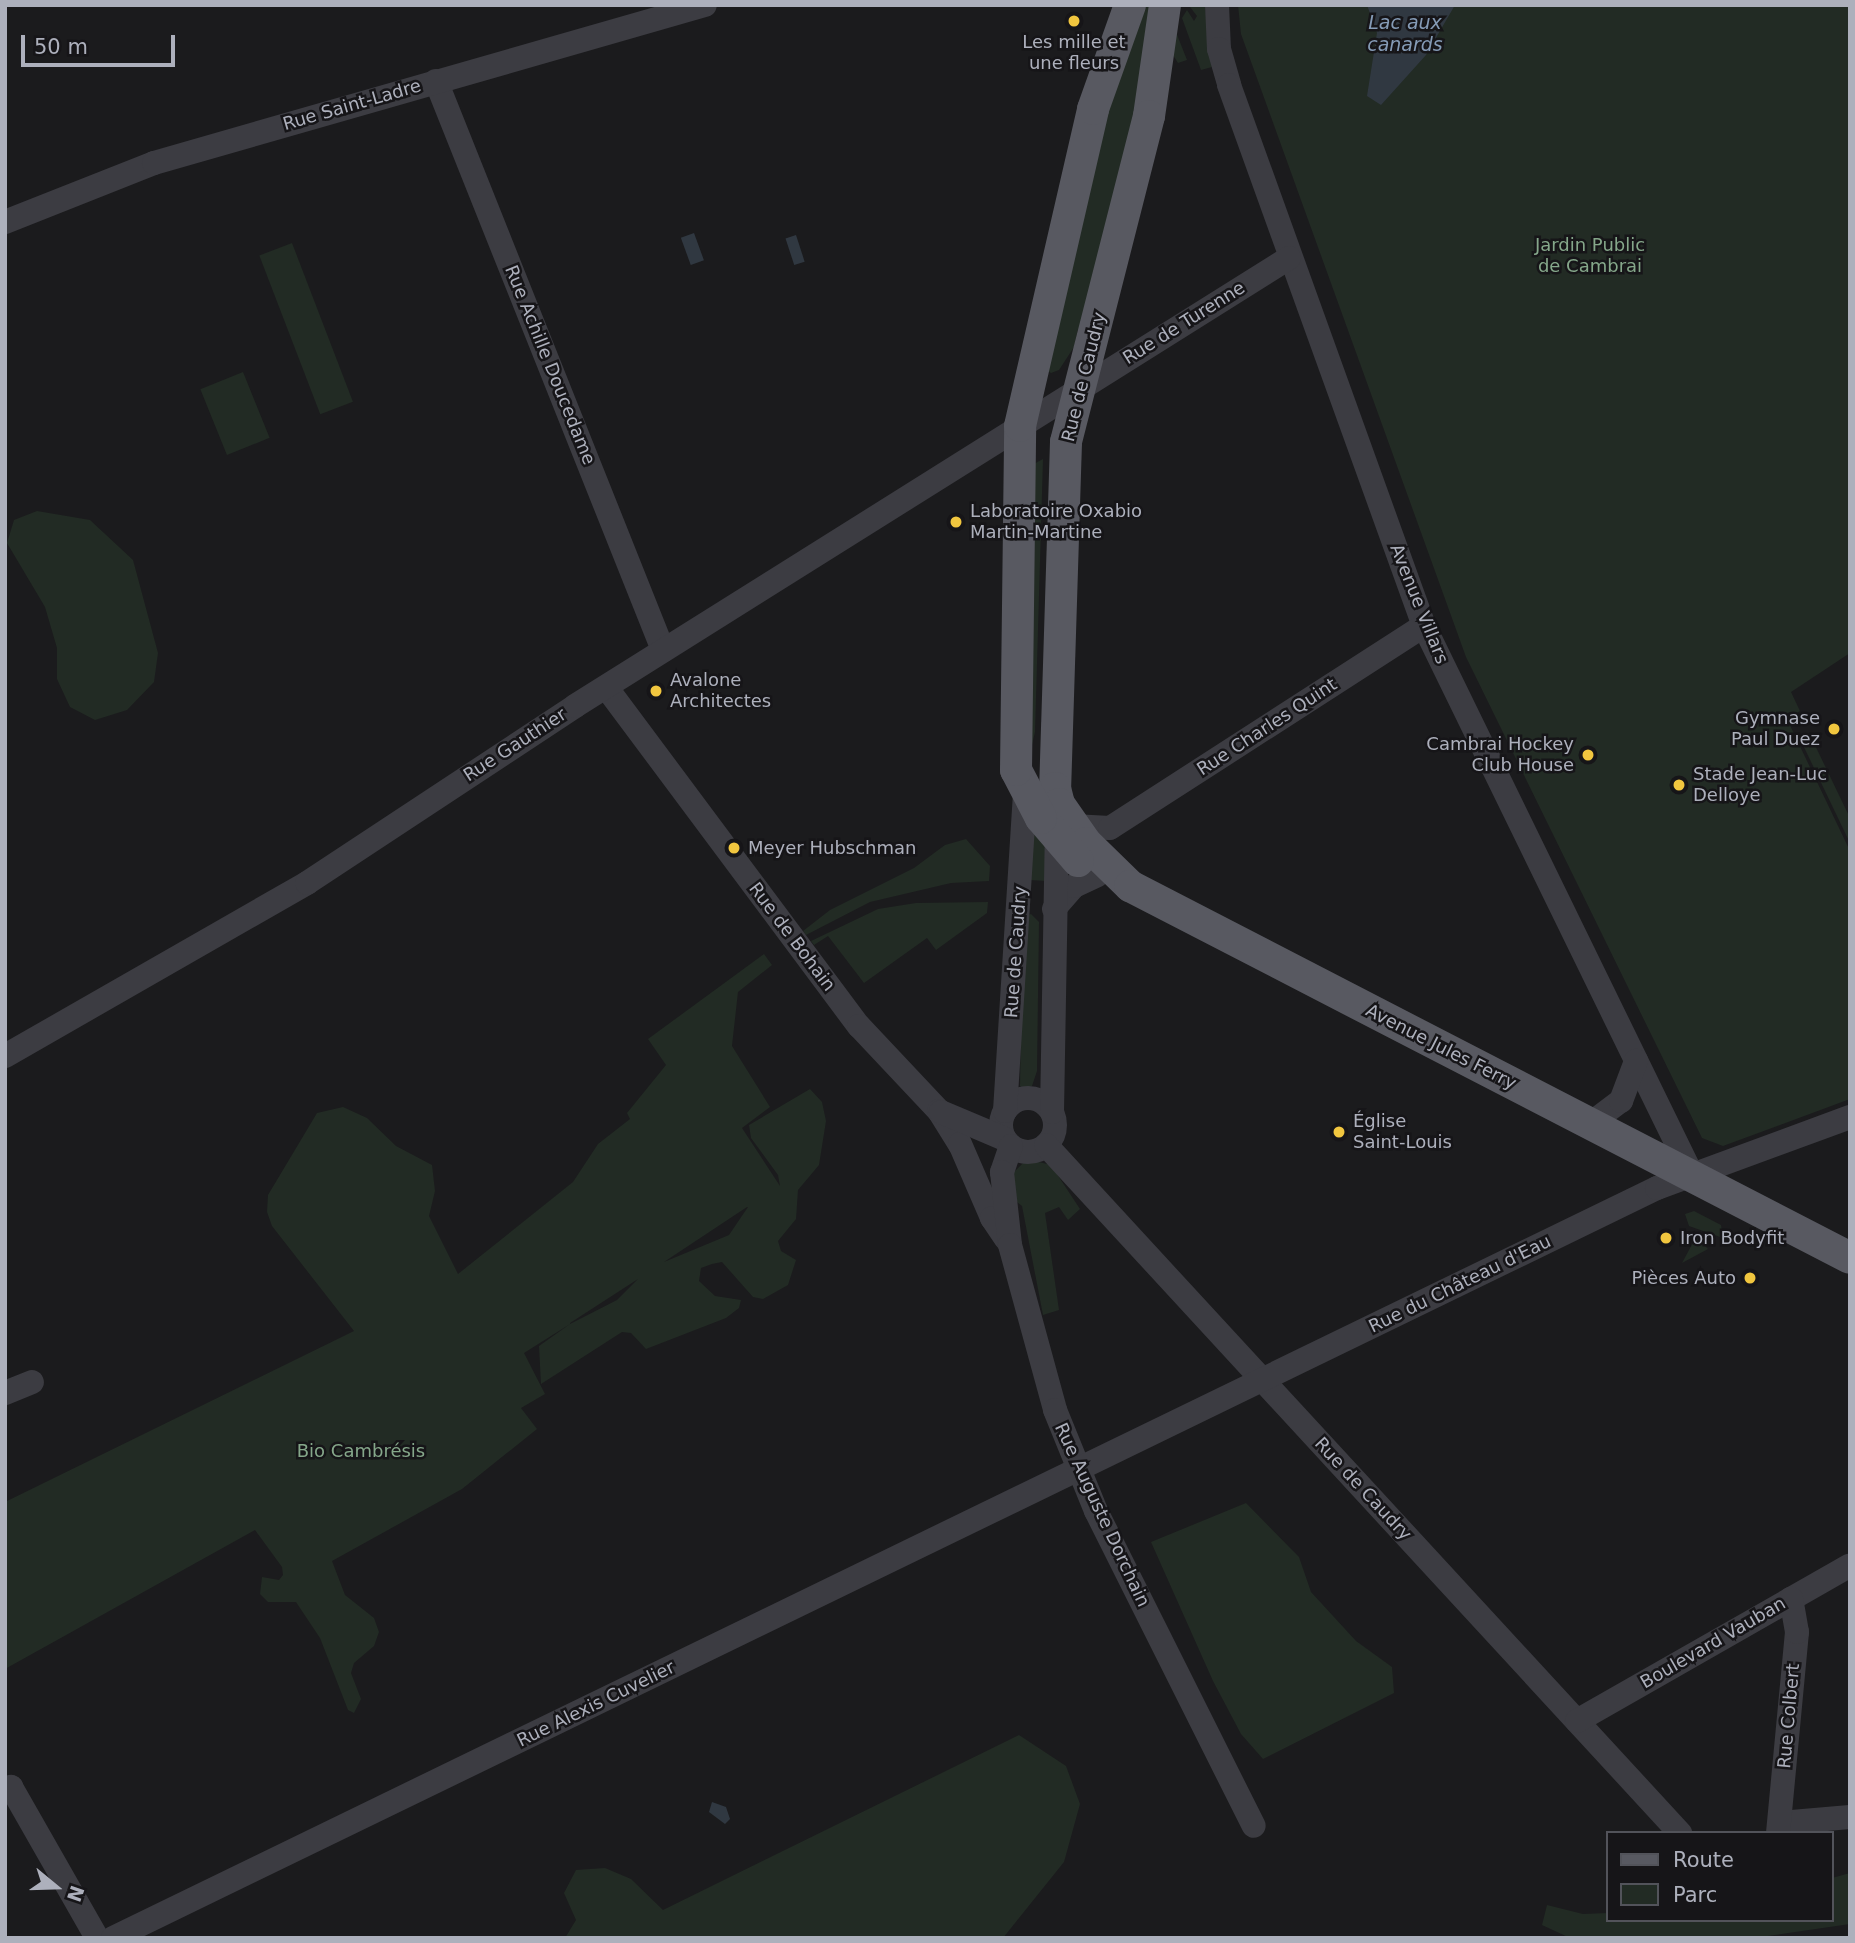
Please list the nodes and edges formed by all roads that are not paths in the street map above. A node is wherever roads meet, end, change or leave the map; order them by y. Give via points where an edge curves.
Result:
1 (705, 5) edge
2 (1130, 5) edge
3 (1165, 5) edge
4 (1217, 5) edge
5 (436, 81) junction
6 (5, 222) edge
7 (1289, 258) junction
8 (1079, 389) junction
9 (1020, 426) junction
10 (1424, 626) junction
11 (663, 650) junction
12 (606, 687) junction
13 (1025, 793) junction
14 (1063, 823) junction
15 (1110, 828) junction
16 (1100, 868) junction
17 (1054, 909) junction
18 (5, 1056) edge
19 (1636, 1061) junction
20 (939, 1111) junction
21 (1004, 1111) junction
22 (1052, 1112) junction
23 (1850, 1118) edge
24 (1590, 1124) junction
25 (1008, 1143) junction
26 (1046, 1145) junction
27 (1692, 1175) junction
28 (1010, 1245) junction
29 (1850, 1258) edge
30 (1264, 1381) junction
31 (32, 1382) dead end
32 (5, 1393) edge
33 (1079, 1470) junction
34 (1850, 1565) edge
35 (1791, 1599) junction
36 (1577, 1721) junction
37 (7, 1784) edge
38 (1850, 1817) edge
39 (1254, 1826) dead end
40 (1779, 1828) edge
41 (1678, 1831) edge
42 (97, 1938) edge
43 (113, 1938) edge

1 - 5 street, Rue Saint-Ladre
2 - 9 main road, Rue de Caudry via 1093,109
3 - 8 main road, Rue de Caudry via 1149,116
4 - 7 street, Avenue Villars via 1223,68
5 - 6 street, Rue Saint-Ladre via 154,163
5 - 11 street, Rue Achille Doucedame
7 - 8 street, Rue de Turenne
7 - 10 street, Avenue Villars
8 - 9 street, Rue de Turenne
8 - 14 main road, Rue de Caudry via 1066,442 1055,788
9 - 11 street, Rue Gauthier
9 - 13 main road, Rue de Caudry via 1015,755
10 - 15 street, Rue Charles Quint
10 - 19 street, Avenue Villars
11 - 12 street, Rue Gauthier
12 - 18 street, Rue Gauthier via 307,883
12 - 20 street, Rue de Bohain via 859,1026
13 - 14 main road, Rue de Caudry
13 - 21 street, Rue de Caudry
14 - 15 street
14 - 16 main road, Avenue Jules Ferry
14 - 17 street, Rue de Caudry
15 - 16 street
16 - 17 street, Rue de Caudry via 1074,886
16 - 24 main road, Avenue Jules Ferry
17 - 22 street, Rue de Caudry
19 - 24 street via 1621,1101
19 - 27 street, Avenue Villars
20 - 25 street, Rue de Bohain
20 - 28 street, Rue de Bohain
21 - 22 street via 1026,1098 1039,1100
21 - 25 street via 1000,1127
22 - 26 street via 1054,1131
23 - 27 street, Rue du Château d'Eau
24 - 27 main road, Avenue Jules Ferry
25 - 26 street via 1027,1152
25 - 28 street, Rue Auguste Dorchain via 1002,1172
26 - 30 street, Rue de Caudry
27 - 29 main road, Avenue Jules Ferry
27 - 30 street, Rue du Château d'Eau
28 - 33 street, Rue Auguste Dorchain via 1046,1386
30 - 33 street, Rue du Château d'Eau
30 - 36 street, Rue de Caudry
31 - 32 street
33 - 39 street, Rue Auguste Dorchain
33 - 43 street, Rue Alexis Cuvelier
34 - 35 street, Boulevard Vauban
35 - 36 street, Boulevard Vauban
35 - 40 street, Rue Colbert via 1797,1632
36 - 41 street, Rue de Caudry
37 - 42 street
38 - 40 street

